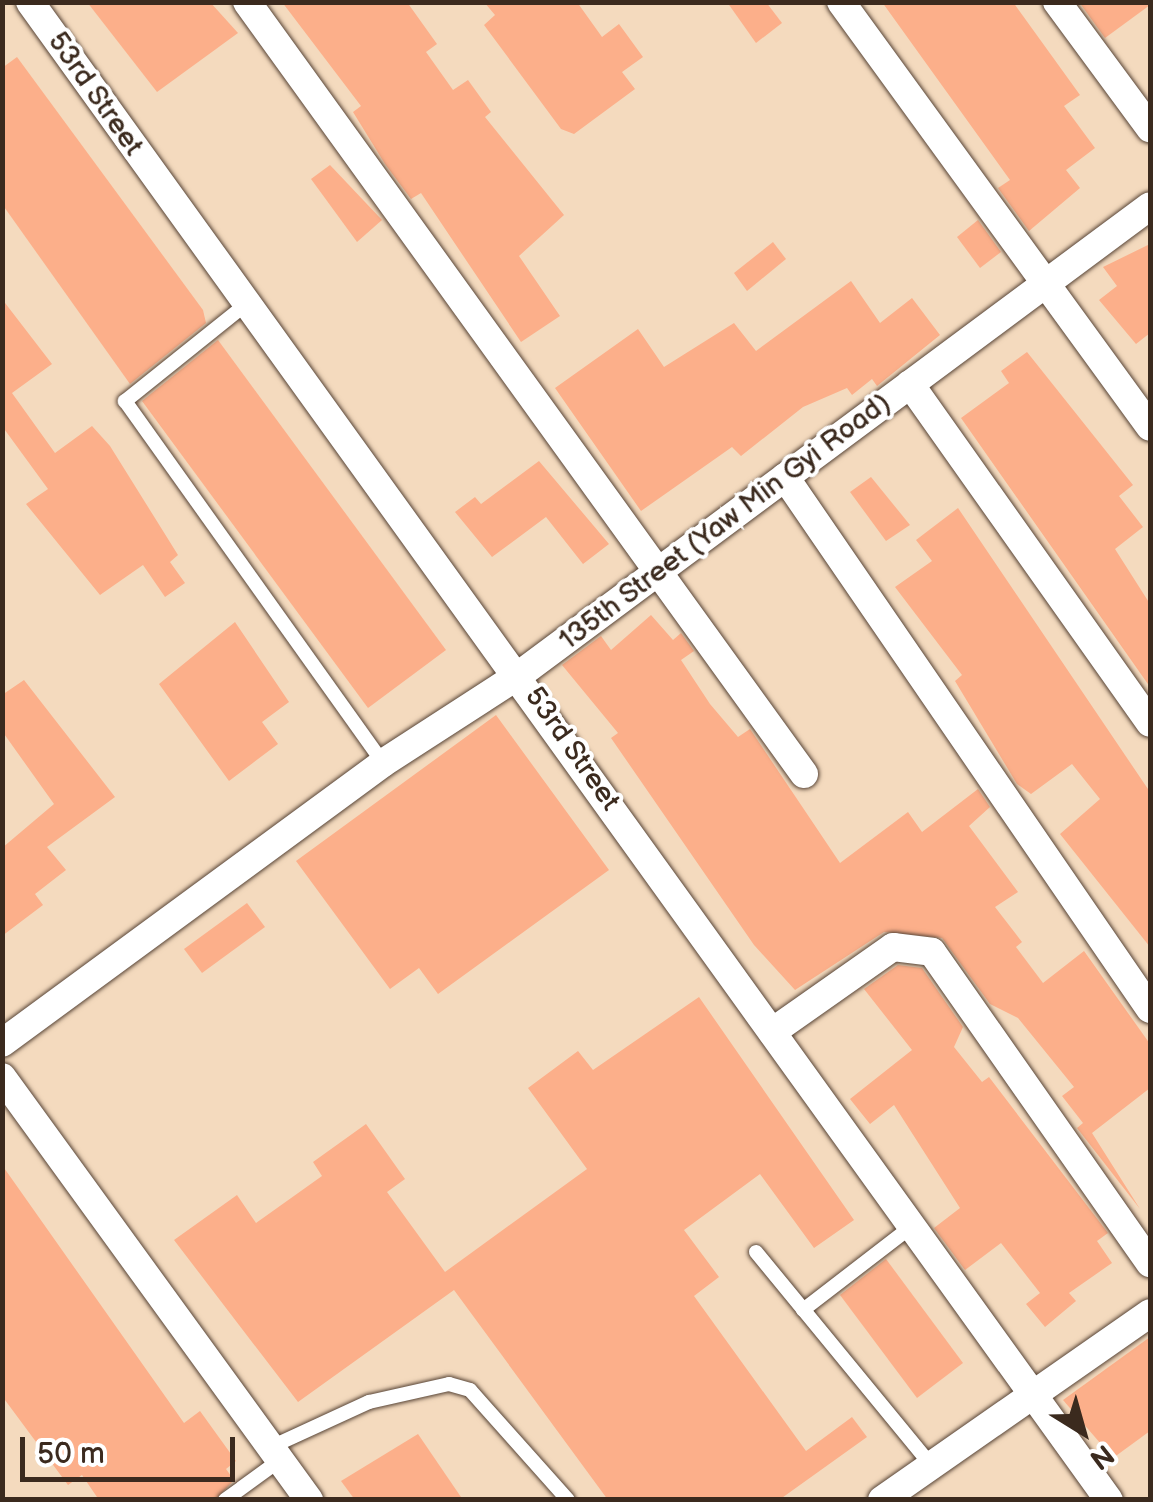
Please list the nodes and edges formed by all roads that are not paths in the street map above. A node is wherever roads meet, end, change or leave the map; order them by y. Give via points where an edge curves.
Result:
1 (30, 2) edge
2 (248, 2) edge
3 (841, 2) edge
4 (1057, 2) edge
5 (1150, 128) edge
6 (1150, 206) edge
7 (1047, 284) junction
8 (246, 306) junction
9 (910, 384) junction
10 (1150, 427) edge
11 (785, 477) junction
12 (658, 572) junction
13 (519, 676) junction
14 (1150, 723) edge
15 (382, 763) junction
16 (804, 774) dead end
17 (1150, 1008) edge
18 (772, 1032) junction
19 (2, 1043) edge
20 (2, 1077) edge
21 (908, 1229) junction
22 (756, 1252) dead end
23 (1150, 1263) edge
24 (803, 1310) junction
25 (1150, 1313) edge
26 (1032, 1396) junction
27 (276, 1454) junction
28 (932, 1465) junction
29 (890, 1497) edge
30 (225, 1500) edge
31 (309, 1500) edge
32 (568, 1500) edge
33 (1109, 1500) edge

1 - 8 street, 53rd Street
2 - 12 street
3 - 7 street
4 - 5 street
6 - 7 street, 135th Street (Yaw Min Gyi Road)
7 - 9 street, 135th Street (Yaw Min Gyi Road)
7 - 10 street
8 - 13 street, 53rd Street
8 - 15 lane via 124,401
9 - 11 street, 135th Street (Yaw Min Gyi Road)
9 - 14 street
11 - 12 street, 135th Street (Yaw Min Gyi Road)
11 - 17 street
12 - 13 street, 135th Street (Yaw Min Gyi Road)
12 - 16 street
13 - 15 street, 135th Street (Yaw Min Gyi Road)
13 - 18 street, 53rd Street
15 - 19 street, 135th Street (Yaw Min Gyi Road)
18 - 21 street, 53rd Street
18 - 23 street via 892,947 932,952
20 - 27 street
21 - 24 lane
21 - 26 street, 53rd Street
22 - 24 lane
24 - 28 lane
25 - 26 street
26 - 28 street
26 - 33 street, 53rd Street
27 - 30 lane
27 - 31 street
27 - 32 lane via 369,1402 449,1384 470,1390
28 - 29 street

